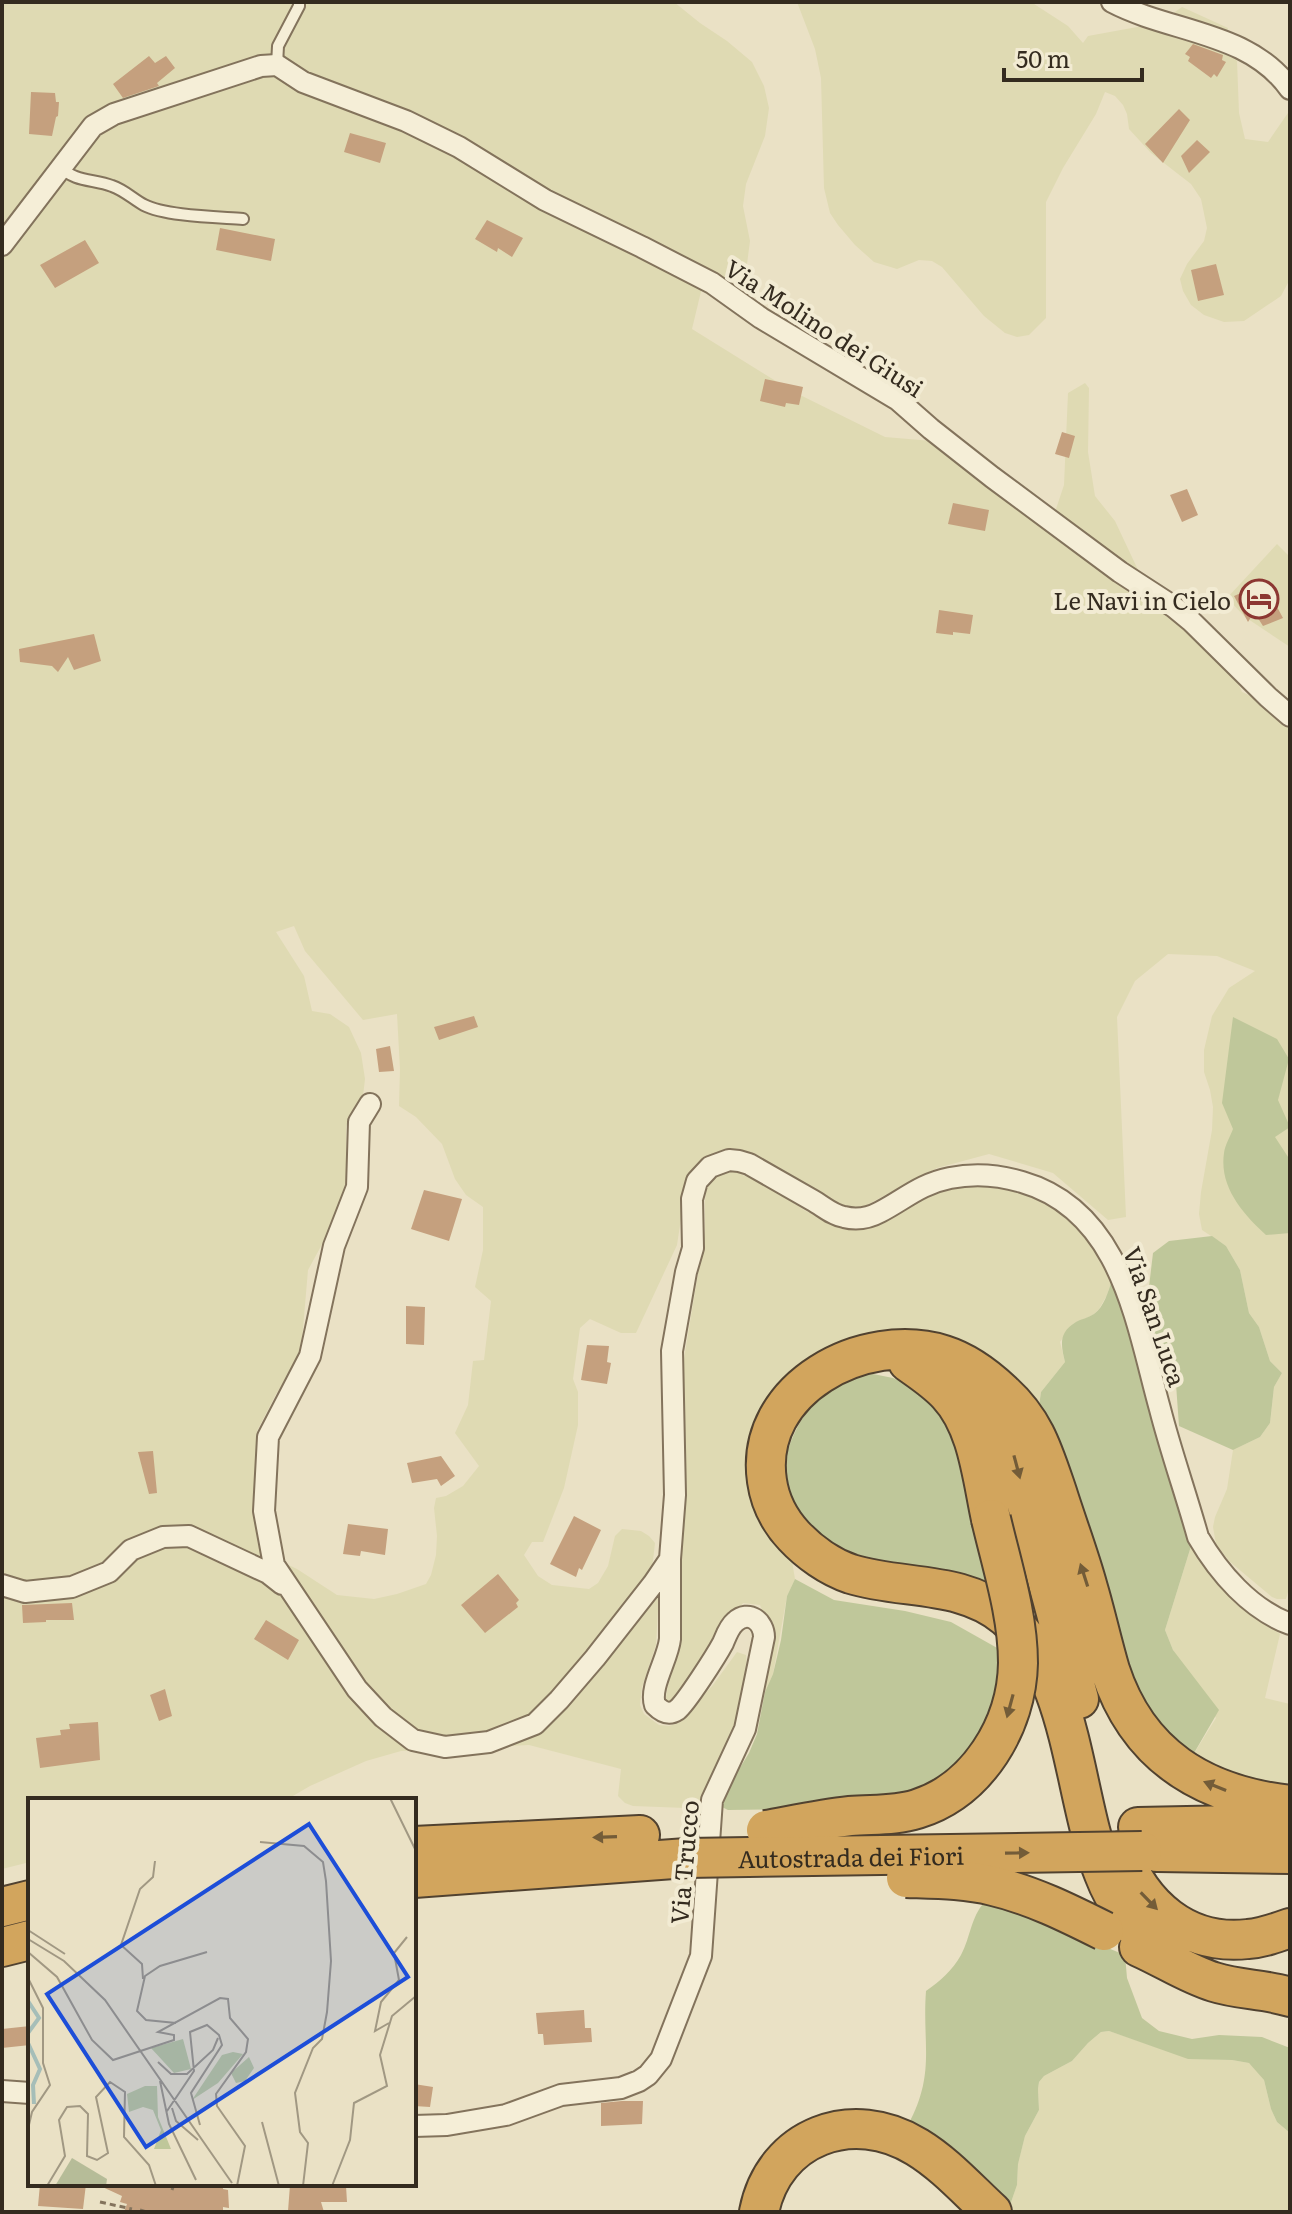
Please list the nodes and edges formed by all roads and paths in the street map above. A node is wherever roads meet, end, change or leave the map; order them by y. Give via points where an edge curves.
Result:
1 (299, 2) edge
2 (1112, 2) edge
3 (277, 65) junction
4 (1290, 89) edge
5 (61, 167) junction
6 (243, 219) dead end
7 (2, 245) edge
8 (1290, 716) edge
9 (370, 1104) dead end
10 (891, 1357) junction
11 (670, 1559) junction
12 (2, 1585) edge
13 (295, 1595) junction
14 (1290, 1624) edge
15 (1290, 1805) edge
16 (1290, 1824) edge
17 (766, 1830) junction
18 (1140, 1839) junction
19 (416, 1846) edge
20 (1290, 1854) edge
21 (686, 1859) junction
22 (432, 1876) edge
23 (28, 1900) edge
24 (2, 1907) edge
25 (1290, 1928) edge
26 (28, 1940) edge
27 (2, 1947) edge
28 (1160, 1956) junction
29 (1287, 1994) edge
30 (2, 2091) edge
31 (28, 2093) edge
32 (416, 2126) edge
33 (173, 2186) edge
34 (172, 2190) dead end
35 (100, 2202) dead end
36 (132, 2209) dead end
37 (140, 2210) edge
38 (147, 2212) edge
39 (759, 2212) edge
40 (992, 2212) edge

1 - 3 lane via 278,46
2 - 4 street via 1247,50
3 - 5 street via 114,114 93,126
3 - 8 street, Via Molino dei Giusi via 303,82 459,147 545,200 712,283 898,400 992,477 1183,614
5 - 6 lane via 81,179 111,185 152,208
5 - 7 street
9 - 13 street via 359,1122 357,1187 334,1246 310,1356 268,1437 264,1511 274,1565
15 -> 10 highway via 1244,1797 1204,1782 1174,1765 1147,1740 1111,1672 1041,1445 1022,1411 981,1374 944,1355 905,1350
10 -> 17 highway, bridge via 950,1396 974,1441 1012,1610 1018,1665 1008,1717 978,1769 936,1801 898,1813
10 -> 25 highway via 949,1374 969,1387 1004,1430 1111,1820 1138,1889 1168,1919 1207,1937 1251,1939
10 - 28 highway via 853,1359 821,1372 782,1412 765,1461 777,1513 815,1555 846,1572 972,1597 1006,1617 1024,1637 1043,1662 1058,1702 1104,1874 1117,1903
11 - 13 street via 595,1658 535,1724 489,1742 445,1747 413,1740 383,1717 357,1689
11 - 14 street, Via San Luca via 675,1495 672,1351 693,1248 693,1190 703,1174 719,1163 739,1161 834,1214 852,1218 872,1216 926,1184 992,1176 1048,1193 1080,1214 1103,1242 1142,1339 1198,1537 1245,1597
11 - 32 street, Via Trucco via 670,1639 653,1694 658,1709 669,1713 679,1708 736,1621 753,1618 764,1637 745,1729 712,1800 701,1956 666,2050 648,2075 621,2088 561,2095 506,2115
12 - 13 street via 25,1592 72,1587 109,1572 131,1550 163,1537 189,1536 268,1573
16 - 18 highway, Autostrada dei Fiori
17 - 18 highway, Autostrada dei Fiori, bridge
17 - 21 highway, Autostrada dei Fiori
18 - 20 highway, Autostrada dei Fiori
21 -> 18 highway, Autostrada dei Fiori, bridge
21 -> 19 highway, Autostrada dei Fiori
21 - 22 highway, Autostrada dei Fiori
21 - 28 highway, bridge via 992,1886 1032,1898
23 - 24 highway
26 - 27 highway
28 - 29 highway via 1213,1982
30 - 31 street
33 - 34 path
35 - 36 path
37 - 38 path
39 - 40 highway via 770,2179 793,2151 842,2129 886,2132 918,2147

